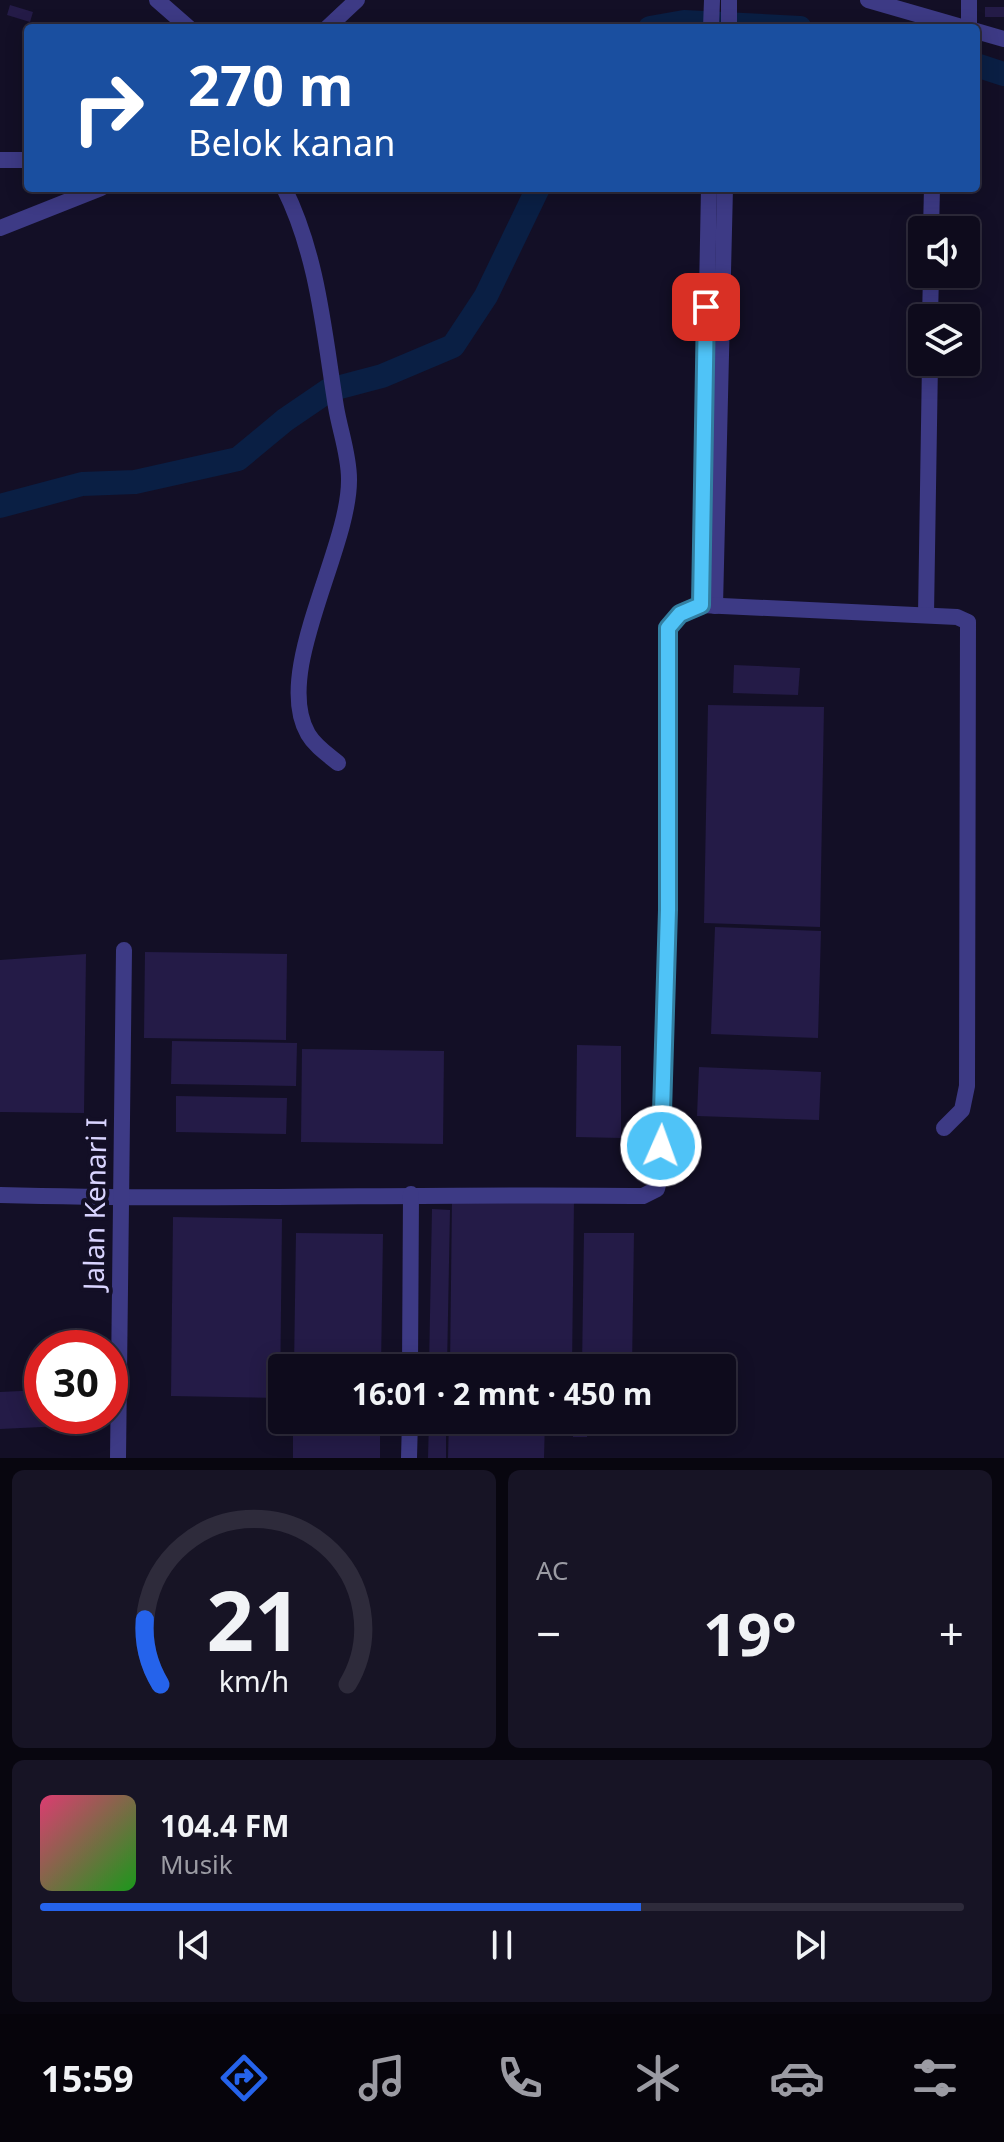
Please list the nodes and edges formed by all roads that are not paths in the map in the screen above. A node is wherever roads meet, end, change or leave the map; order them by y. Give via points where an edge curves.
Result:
1 (157, 0) edge
2 (357, 0) edge
3 (712, 0) edge
4 (729, 0) edge
5 (868, 0) edge
6 (969, 0) edge
7 (896, 3) edge
8 (184, 24) edge
9 (331, 24) edge
10 (711, 24) edge
11 (729, 24) edge
12 (956, 24) edge
13 (967, 24) edge
14 (980, 32) edge
15 (1004, 39) edge
16 (0, 160) edge
17 (24, 160) edge
18 (91, 192) edge
19 (285, 192) edge
20 (709, 192) edge
21 (725, 192) edge
22 (932, 192) edge
23 (931, 216) edge
24 (0, 228) edge
25 (930, 376) edge
26 (708, 606) junction
27 (926, 615) junction
28 (338, 763) dead end
29 (124, 950) dead end
30 (944, 1128) dead end
31 (411, 1194) junction
32 (0, 1195) edge
33 (121, 1198) junction
34 (410, 1354) edge
35 (410, 1434) edge
36 (118, 1458) edge
37 (409, 1458) edge

1 - 8 street
2 - 9 street
3 - 10 street
4 - 11 street
5 - 7 street
6 - 13 street
7 - 12 street
14 - 15 street
16 - 17 street
18 - 24 street
19 - 28 street via 316,283 349,479 345,517 298,691 309,735
20 - 26 street
21 - 26 street
22 - 23 street
25 - 27 street
26 - 27 street
26 - 31 street via 680,614 668,628 668,910 657,1189 643,1196
27 - 30 street via 957,617 968,622 971,635 967,1086 962,1110
29 - 33 street, Jalan Kenari I
31 - 33 street
31 - 34 street
32 - 33 street
33 - 36 street, Jalan Kenari I
35 - 37 street

